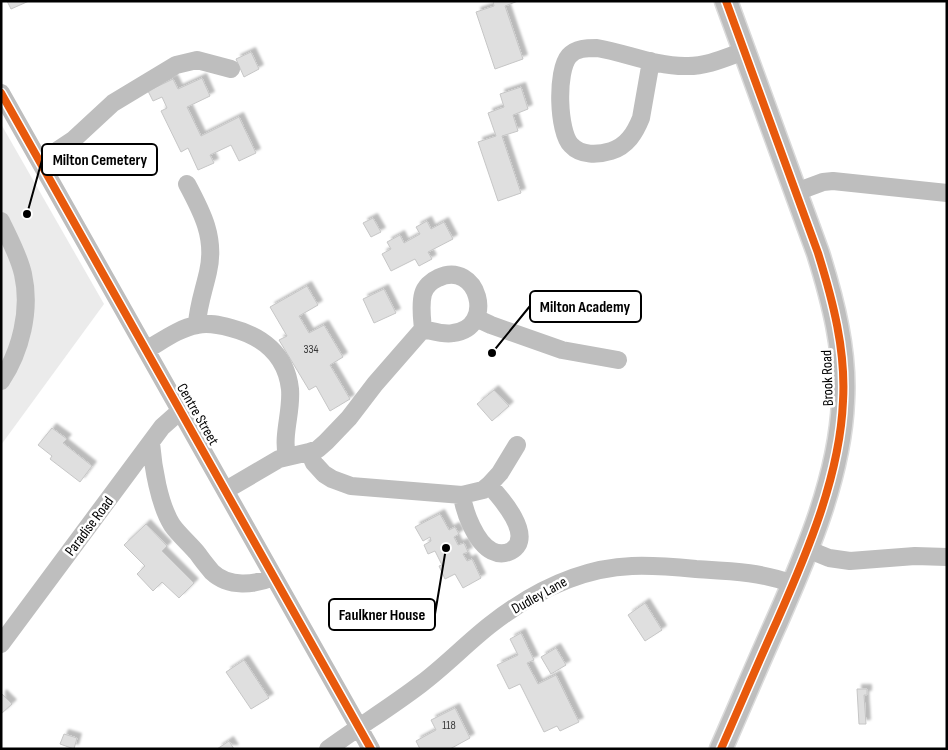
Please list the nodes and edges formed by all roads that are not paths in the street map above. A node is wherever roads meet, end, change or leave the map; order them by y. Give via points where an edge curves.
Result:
1 (726, 1) edge
2 (744, 51) junction
3 (651, 61) junction
4 (231, 69) dead end
5 (1, 93) edge
6 (40, 162) junction
7 (187, 184) dead end
8 (796, 192) junction
9 (947, 193) edge
10 (1, 221) edge
11 (476, 318) junction
12 (197, 324) junction
13 (423, 329) junction
14 (146, 350) junction
15 (618, 360) dead end
16 (1, 381) edge
17 (180, 411) junction
18 (151, 443) junction
19 (517, 445) dead end
20 (309, 452) junction
21 (287, 457) junction
22 (489, 485) junction
23 (226, 490) junction
24 (462, 495) junction
25 (807, 549) junction
26 (947, 557) edge
27 (274, 577) junction
28 (793, 584) junction
29 (1, 644) edge
30 (358, 727) junction
31 (328, 749) edge
32 (371, 749) edge
33 (721, 749) edge

1 - 2 main road, Brook Road
2 - 3 street via 695,66
2 - 8 main road, Brook Road
3 - 3 street via 638,127 628,141 599,154 584,153 571,146 563,126 561,95 563,70 569,57 588,48
4 - 6 street via 197,60 176,66 113,103 73,140
5 - 6 street, Centre Street
6 - 14 street, Centre Street
7 - 12 street via 203,214 210,241 209,271
8 - 9 street via 833,181
8 - 25 main road, Brook Road via 827,282 838,334 844,401 827,490
10 - 16 street via 23,274 26,309 22,333
11 - 13 street via 458,333
11 - 13 street via 479,301 473,286 461,277 444,276 435,279 423,293
11 - 15 street via 562,350
12 - 14 street
12 - 21 street via 215,324 250,334 268,345 279,357 290,390 285,430
13 - 20 street via 333,436
14 - 17 street, Centre Street
17 - 18 street, Paradise Road via 167,421
17 - 23 street, Centre Street
18 - 27 street via 153,467 172,525 213,573 230,582 248,584
18 - 29 street, Paradise Road
19 - 22 street
20 - 21 street
20 - 24 street via 314,464 324,474 351,486
21 - 23 street
22 - 24 street via 483,490
22 - 24 street via 508,507 516,523 518,541 508,552 491,551 481,540 468,518
23 - 27 street, Centre Street
25 - 26 street via 829,558 850,561
25 - 28 main road, Brook Road
27 - 30 street, Centre Street
28 - 30 street, Dudley Lane via 751,573 650,566 615,567 582,574 549,587 520,604 490,625 421,684
28 - 33 main road, Brook Road
30 - 31 street, Dudley Lane
30 - 32 street, Centre Street

